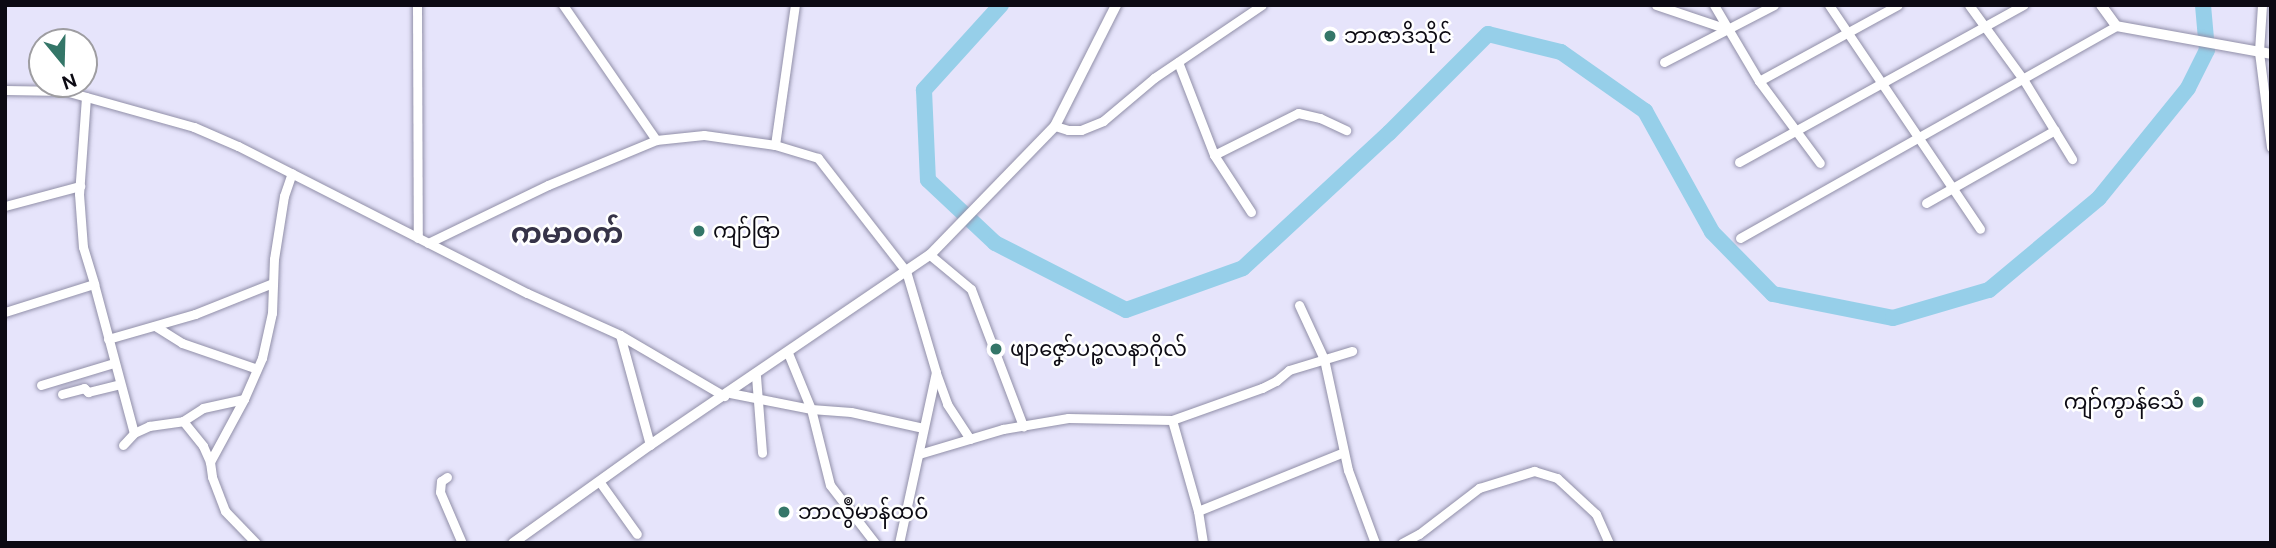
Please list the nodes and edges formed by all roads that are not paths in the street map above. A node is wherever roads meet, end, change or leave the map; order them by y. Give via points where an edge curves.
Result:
1 (417, 5) edge
2 (563, 5) edge
3 (795, 5) edge
4 (1116, 5) edge
5 (1262, 5) edge
6 (1656, 5) edge
7 (1714, 5) edge
8 (1774, 5) edge
9 (1829, 5) edge
10 (1898, 5) edge
11 (1969, 5) edge
12 (2023, 5) edge
13 (2101, 5) edge
14 (2262, 5) edge
15 (2116, 26) junction
16 (1986, 28) junction
17 (1727, 29) junction
18 (2260, 30) junction
19 (2271, 30) edge
20 (1846, 32) junction
21 (2265, 53) edge
22 (1178, 62) junction
23 (1664, 62) dead end
24 (2022, 79) junction
25 (1759, 81) junction
26 (1880, 82) junction
27 (5, 90) edge
28 (28, 90) edge
29 (86, 98) edge
30 (90, 98) edge
31 (1055, 126) junction
32 (1346, 130) dead end
33 (1794, 130) junction
34 (2054, 130) junction
35 (1918, 138) junction
36 (656, 140) junction
37 (775, 145) junction
38 (2271, 147) edge
39 (1214, 155) junction
40 (2072, 159) dead end
41 (1739, 162) dead end
42 (1820, 163) dead end
43 (292, 173) junction
44 (80, 186) junction
45 (1953, 189) junction
46 (1926, 203) dead end
47 (5, 206) edge
48 (1251, 212) dead end
49 (1980, 229) dead end
50 (418, 238) junction
51 (1740, 238) dead end
52 (428, 243) junction
53 (930, 256) junction
54 (906, 271) junction
55 (273, 283) junction
56 (94, 284) junction
57 (1299, 304) dead end
58 (5, 312) edge
59 (155, 326) junction
60 (620, 335) junction
61 (108, 339) junction
62 (1352, 351) dead end
63 (788, 353) junction
64 (1324, 359) junction
65 (114, 363) junction
66 (257, 369) junction
67 (936, 372) junction
68 (755, 376) junction
69 (120, 384) junction
70 (41, 385) dead end
71 (62, 394) dead end
72 (727, 395) junction
73 (244, 399) junction
74 (758, 400) junction
75 (811, 409) junction
76 (1172, 420) junction
77 (183, 421) junction
78 (1023, 426) junction
79 (923, 428) junction
80 (134, 433) junction
81 (970, 439) junction
82 (123, 445) dead end
83 (650, 445) junction
84 (1344, 452) junction
85 (762, 453) dead end
86 (919, 454) junction
87 (210, 462) junction
88 (447, 477) dead end
89 (599, 481) junction
90 (1198, 512) junction
91 (637, 534) dead end
92 (256, 543) edge
93 (462, 543) edge
94 (513, 543) edge
95 (875, 543) edge
96 (899, 543) edge
97 (1203, 543) edge
98 (1375, 543) edge
99 (1402, 543) edge
100 (1609, 543) edge

1 - 50 street
2 - 36 street
3 - 37 street
4 - 31 street
5 - 22 street
6 - 17 street
7 - 17 street
8 - 17 street
9 - 20 street
10 - 20 street
11 - 16 street
12 - 16 street
13 - 15 street
14 - 18 street
15 - 21 street
15 - 24 street
16 - 24 street
16 - 26 street
17 - 23 street
17 - 25 street
18 - 19 street
18 - 21 street
20 - 25 street
20 - 26 street
21 - 38 street
22 - 31 street via 1102,121 1081,130
22 - 39 street
24 - 34 street
24 - 35 street
25 - 33 street
26 - 33 street
26 - 35 street
27 - 28 street
29 - 44 street
30 - 43 street via 194,127
31 - 53 street
32 - 39 street via 1298,113
33 - 41 street
33 - 42 street
34 - 40 street
34 - 45 street
35 - 45 street
35 - 51 street
36 - 37 street via 704,135
36 - 52 street
37 - 54 street via 818,158
39 - 48 street
43 - 50 street
43 - 55 street via 282,209
44 - 47 street
44 - 56 street via 83,247
45 - 46 street
45 - 49 street
50 - 52 street
52 - 60 street
53 - 54 street
53 - 78 street via 971,289
54 - 63 street
54 - 67 street
55 - 59 street
55 - 66 street via 272,313
56 - 58 street
56 - 61 street
57 - 64 street
59 - 61 street
59 - 66 street via 182,343
60 - 72 street
60 - 83 street
61 - 65 street
62 - 64 street
63 - 68 street
63 - 75 street
64 - 76 street via 1289,370 1276,382 1226,403
64 - 84 street
65 - 69 street
65 - 70 street
66 - 73 street
67 - 79 street
67 - 81 street via 947,404
68 - 72 street
68 - 74 street
69 - 71 street
69 - 80 street
72 - 74 street
72 - 83 street
73 - 77 street via 203,408
73 - 87 street
74 - 75 street
74 - 85 street
75 - 79 street via 850,412
75 - 95 street via 830,485
76 - 78 street via 1068,418
76 - 90 street
77 - 80 street via 162,422
77 - 87 street
78 - 81 street
79 - 86 street
80 - 82 street
81 - 86 street
83 - 89 street
84 - 90 street
84 - 98 street
86 - 96 street
87 - 92 street via 225,511
88 - 93 street via 440,492
89 - 91 street
89 - 94 street
90 - 97 street
99 - 100 street via 1479,488 1534,471 1557,478 1596,514

